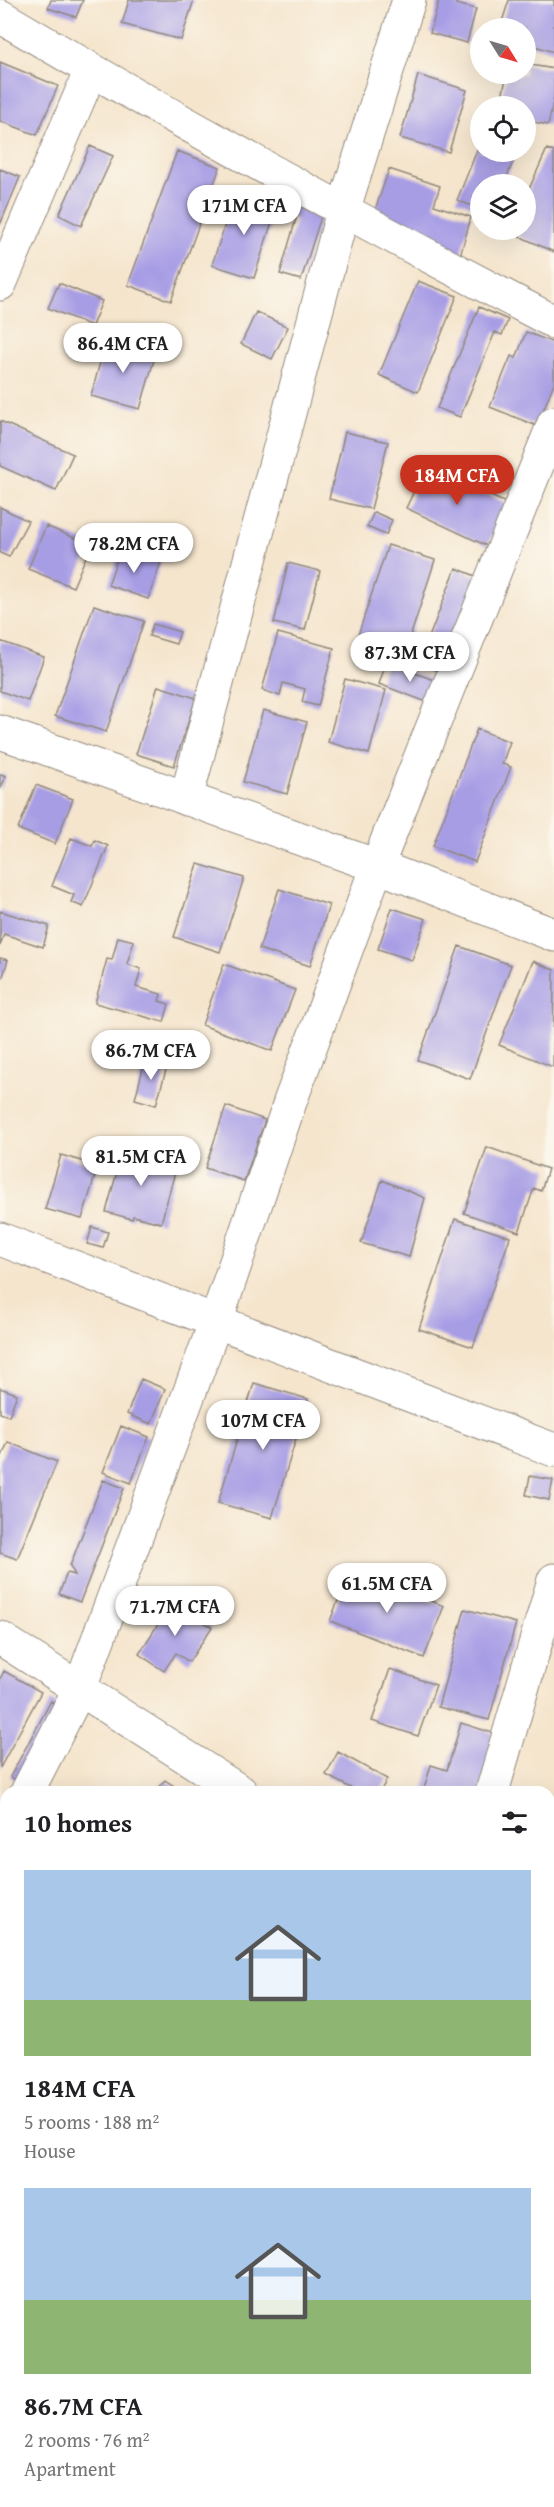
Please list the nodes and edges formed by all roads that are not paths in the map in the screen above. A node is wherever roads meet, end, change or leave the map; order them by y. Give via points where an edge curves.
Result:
1 (409, 0) edge
2 (0, 16) edge
3 (91, 70) junction
4 (343, 211) junction
5 (0, 284) edge
6 (554, 322) edge
7 (554, 423) edge
8 (0, 732) edge
9 (186, 799) junction
10 (376, 866) junction
11 (554, 935) edge
12 (0, 1239) edge
13 (216, 1321) junction
14 (554, 1450) edge
15 (554, 1580) edge
16 (0, 1638) edge
17 (80, 1688) junction
18 (30, 1786) edge
19 (232, 1786) edge
20 (494, 1786) edge

1 - 4 street
2 - 3 street
3 - 4 street
3 - 5 street
4 - 6 street
4 - 9 street
7 - 10 street
8 - 9 street
9 - 10 street
10 - 11 street
10 - 13 street
12 - 13 street
13 - 14 street
13 - 17 street
15 - 20 street
16 - 17 street
17 - 18 street
17 - 19 street

